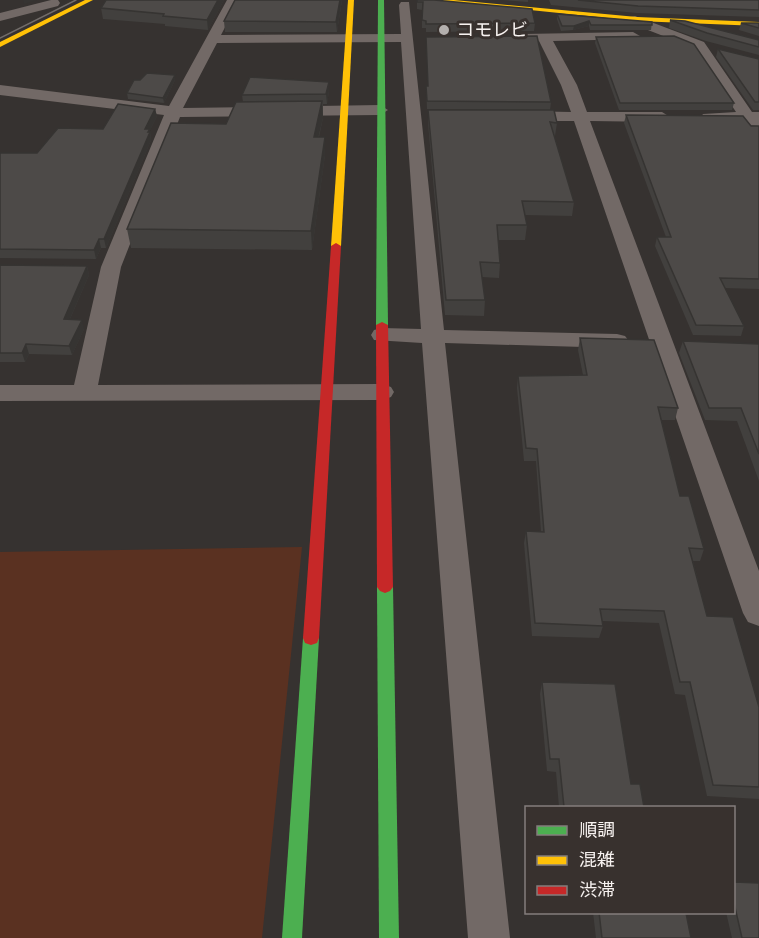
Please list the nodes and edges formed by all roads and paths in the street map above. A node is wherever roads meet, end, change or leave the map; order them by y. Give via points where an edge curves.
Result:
1 (90, 0) edge
2 (233, 0) edge
3 (351, 0) edge
4 (434, 0) edge
5 (57, 1) edge
6 (393, 3) edge
7 (0, 16) edge
8 (635, 20) junction
9 (690, 24) junction
10 (759, 24) edge
11 (0, 28) edge
12 (673, 36) junction
13 (510, 37) edge
14 (544, 37) junction
15 (348, 38) junction
16 (382, 38) junction
17 (415, 38) junction
18 (212, 39) junction
19 (747, 39) edge
20 (0, 45) edge
21 (699, 45) junction
22 (719, 51) edge
23 (0, 90) edge
24 (23, 94) junction
25 (0, 106) edge
26 (343, 110) junction
27 (174, 111) junction
28 (380, 113) junction
29 (421, 116) junction
30 (510, 116) edge
31 (580, 116) junction
32 (753, 117) edge
33 (759, 134) edge
34 (382, 335) junction
35 (433, 337) junction
36 (673, 343) junction
37 (382, 392) junction
38 (0, 393) edge
39 (327, 393) junction
40 (84, 394) junction
41 (759, 613) edge
42 (292, 938) edge
43 (389, 938) edge
44 (489, 938) edge

1 - 20 main road
2 - 18 street
3 - 15 main road
4 - 8 main road
5 - 7 street
5 - 11 main road
6 - 16 main road
6 - 17 street
8 - 9 main road
8 - 12 street
9 - 10 main road
9 - 19 street
12 - 14 street
12 - 21 street
13 - 14 street
14 - 31 street
15 - 16 street
15 - 18 street
15 - 26 main road
16 - 17 street
16 - 28 main road
17 - 29 street
18 - 27 street
21 - 22 street
21 - 32 street
23 - 24 street
24 - 25 street
24 - 27 street
26 - 27 street
26 - 28 street
26 - 39 main road
27 - 40 street via 100,267
28 - 29 street
28 - 34 main road
29 - 35 street
30 - 31 street
31 - 32 street
31 - 36 street
32 - 33 street
34 - 35 street
34 - 37 main road
35 - 36 street
35 - 44 street
36 - 41 street
37 - 39 street
37 - 43 main road
38 - 40 street
39 - 40 street
39 - 42 main road

